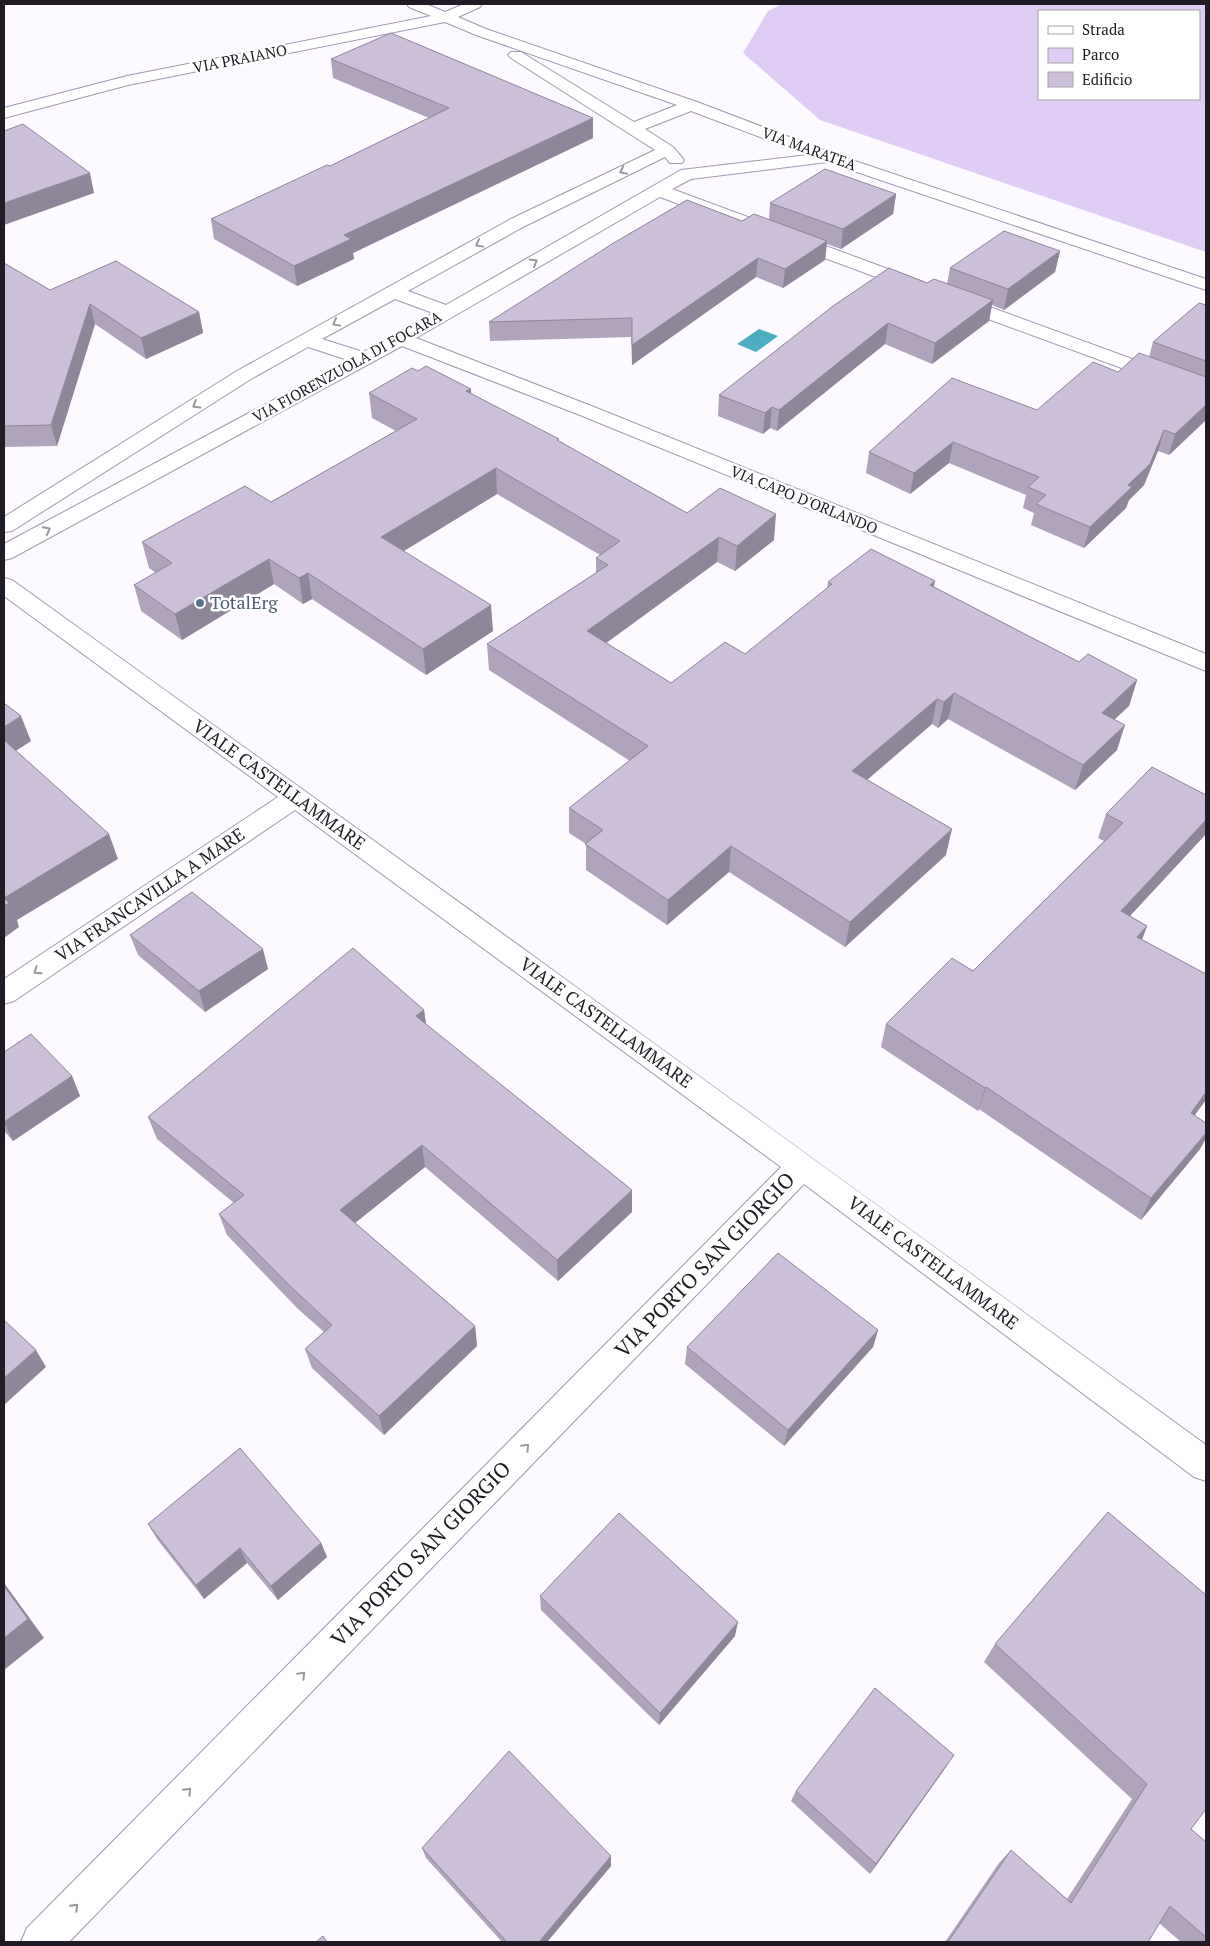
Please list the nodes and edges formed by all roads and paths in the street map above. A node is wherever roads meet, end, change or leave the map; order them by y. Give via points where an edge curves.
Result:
1 (414, 4) edge
2 (475, 4) edge
3 (444, 18) junction
4 (481, 32) junction
5 (691, 105) junction
6 (4, 113) edge
7 (632, 129) junction
8 (667, 150) junction
9 (828, 157) junction
10 (687, 174) junction
11 (658, 190) junction
12 (1206, 285) edge
13 (394, 292) junction
14 (447, 312) junction
15 (402, 339) junction
16 (306, 340) junction
17 (365, 359) junction
18 (1206, 393) edge
19 (4, 526) edge
20 (4, 553) edge
21 (4, 585) edge
22 (1206, 663) edge
23 (296, 798) junction
24 (4, 993) edge
25 (802, 1166) junction
26 (1206, 1465) edge
27 (40, 1942) edge

1 - 3 street, VIA MARATEA
2 - 3 street, VIA PRAIANO
3 - 4 street, VIA MARATEA
3 - 6 street, VIA PRAIANO via 127,81
4 - 5 street, VIA MARATEA
4 - 7 street
5 - 7 street
5 - 9 street, VIA MARATEA
7 - 8 street
8 - 10 street
8 -> 13 street via 517,223
9 - 10 street
9 - 12 street, VIA MARATEA
10 - 11 street, VIA FIORENZUOLA DI FOCARA
14 -> 11 street, VIA FIORENZUOLA DI FOCARA
11 - 18 street
13 - 14 street
13 -> 16 street
14 - 15 street, VIA FIORENZUOLA DI FOCARA
15 - 17 street, VIA FIORENZUOLA DI FOCARA
15 - 22 street, VIA CAPO D'ORLANDO
16 - 17 street
16 -> 19 street via 244,375
20 -> 17 street, VIA FIORENZUOLA DI FOCARA
21 - 23 street, VIALE CASTELLAMMARE
23 -> 24 street, VIA FRANCAVILLA A MARE
23 - 25 street, VIALE CASTELLAMMARE
25 - 26 street, VIALE CASTELLAMMARE
27 -> 25 street, VIA PORTO SAN GIORGIO

